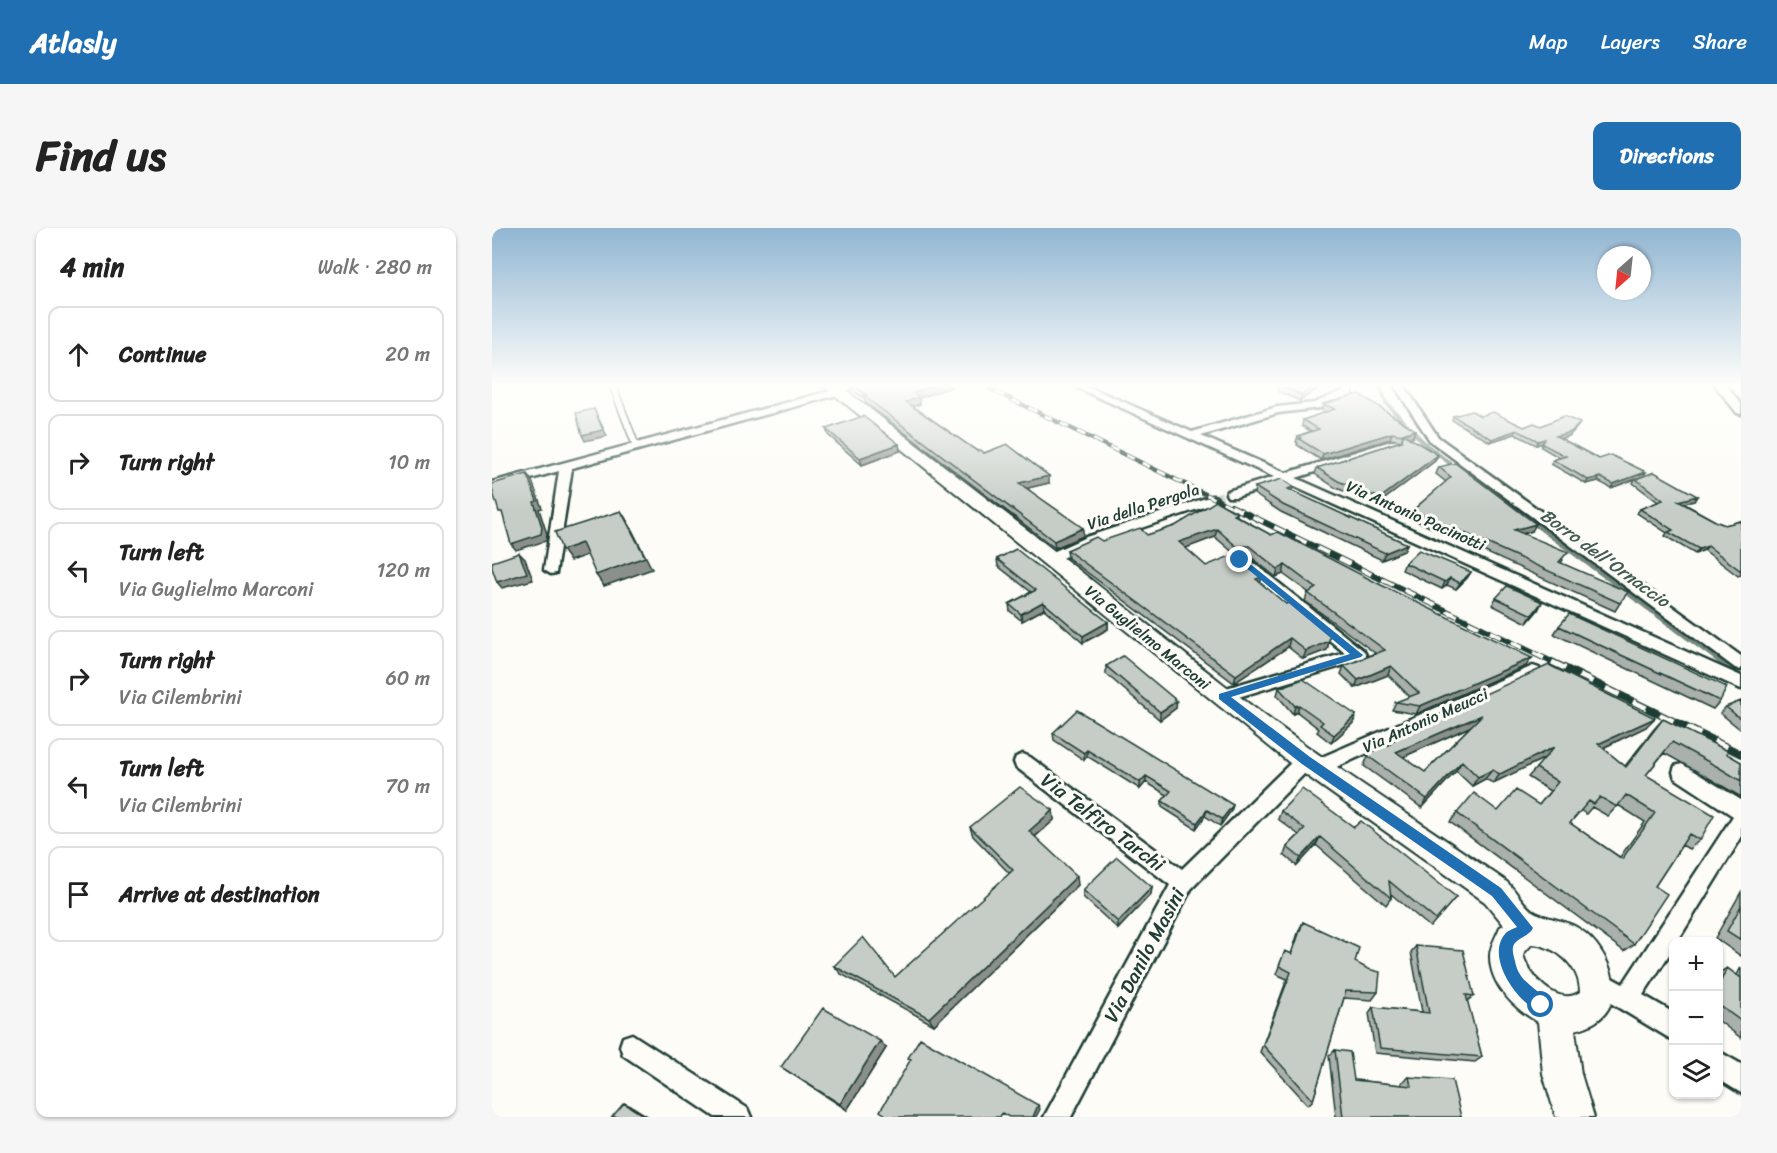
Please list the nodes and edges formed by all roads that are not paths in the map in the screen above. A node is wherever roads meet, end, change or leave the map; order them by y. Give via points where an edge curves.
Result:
1 (628, 425) edge
2 (707, 425) edge
3 (887, 425) edge
4 (1167, 425) edge
5 (1225, 425) edge
6 (1425, 425) edge
7 (1190, 436) junction
8 (1395, 443) edge
9 (636, 446) junction
10 (566, 465) junction
11 (1284, 476) junction
12 (492, 486) edge
13 (1232, 494) tunnel mouth
14 (1212, 501) tunnel mouth
15 (1051, 558) junction
16 (1240, 560) edge
17 (551, 570) dead end
18 (1741, 664) edge
19 (1533, 672) edge
20 (1741, 683) edge
21 (1222, 696) junction
22 (1023, 762) dead end
23 (1311, 764) junction
24 (1682, 772) dead end
25 (1741, 811) edge
26 (1741, 821) edge
27 (1183, 882) junction
28 (1527, 928) junction
29 (1597, 982) junction
30 (1627, 1000) junction
31 (1555, 1012) junction
32 (1669, 1026) edge
33 (632, 1046) dead end
34 (1723, 1066) edge
35 (1741, 1080) edge
36 (738, 1117) edge
37 (1057, 1117) edge
38 (1575, 1117) edge

1 - 9 lane
2 - 9 street
3 - 15 street, Via Guglielmo Marconi
4 - 7 street, Via Antonio Pacinotti
5 - 7 street
6 - 18 street via 1434,439
7 - 11 street, Via Antonio Pacinotti
8 - 11 street
9 - 10 street
10 - 12 street
10 - 17 street
11 - 13 street
11 - 20 street, Via Antonio Pacinotti
14 - 15 street, Via della Pergola via 1090,540
15 - 21 street, Via Guglielmo Marconi
16 - 21 street via 1358,655
19 - 23 street, Via Antonio Meucci
21 - 23 street, Via Guglielmo Marconi
22 - 27 street, Via Telfiro Tarchi
23 - 27 street, Via Danilo Masini
23 - 28 street, Via Guglielmo Marconi via 1496,892
24 - 25 street
26 - 30 street
27 - 37 street, Via Danilo Masini
28 - 29 street via 1548,930 1569,941 1592,967
28 - 31 street via 1510,939 1506,948 1510,972 1528,996
29 - 30 street
29 - 31 street via 1594,1002 1587,1009 1578,1013
30 - 32 street
31 - 38 street via 1562,1074
33 - 36 street
34 - 35 street

